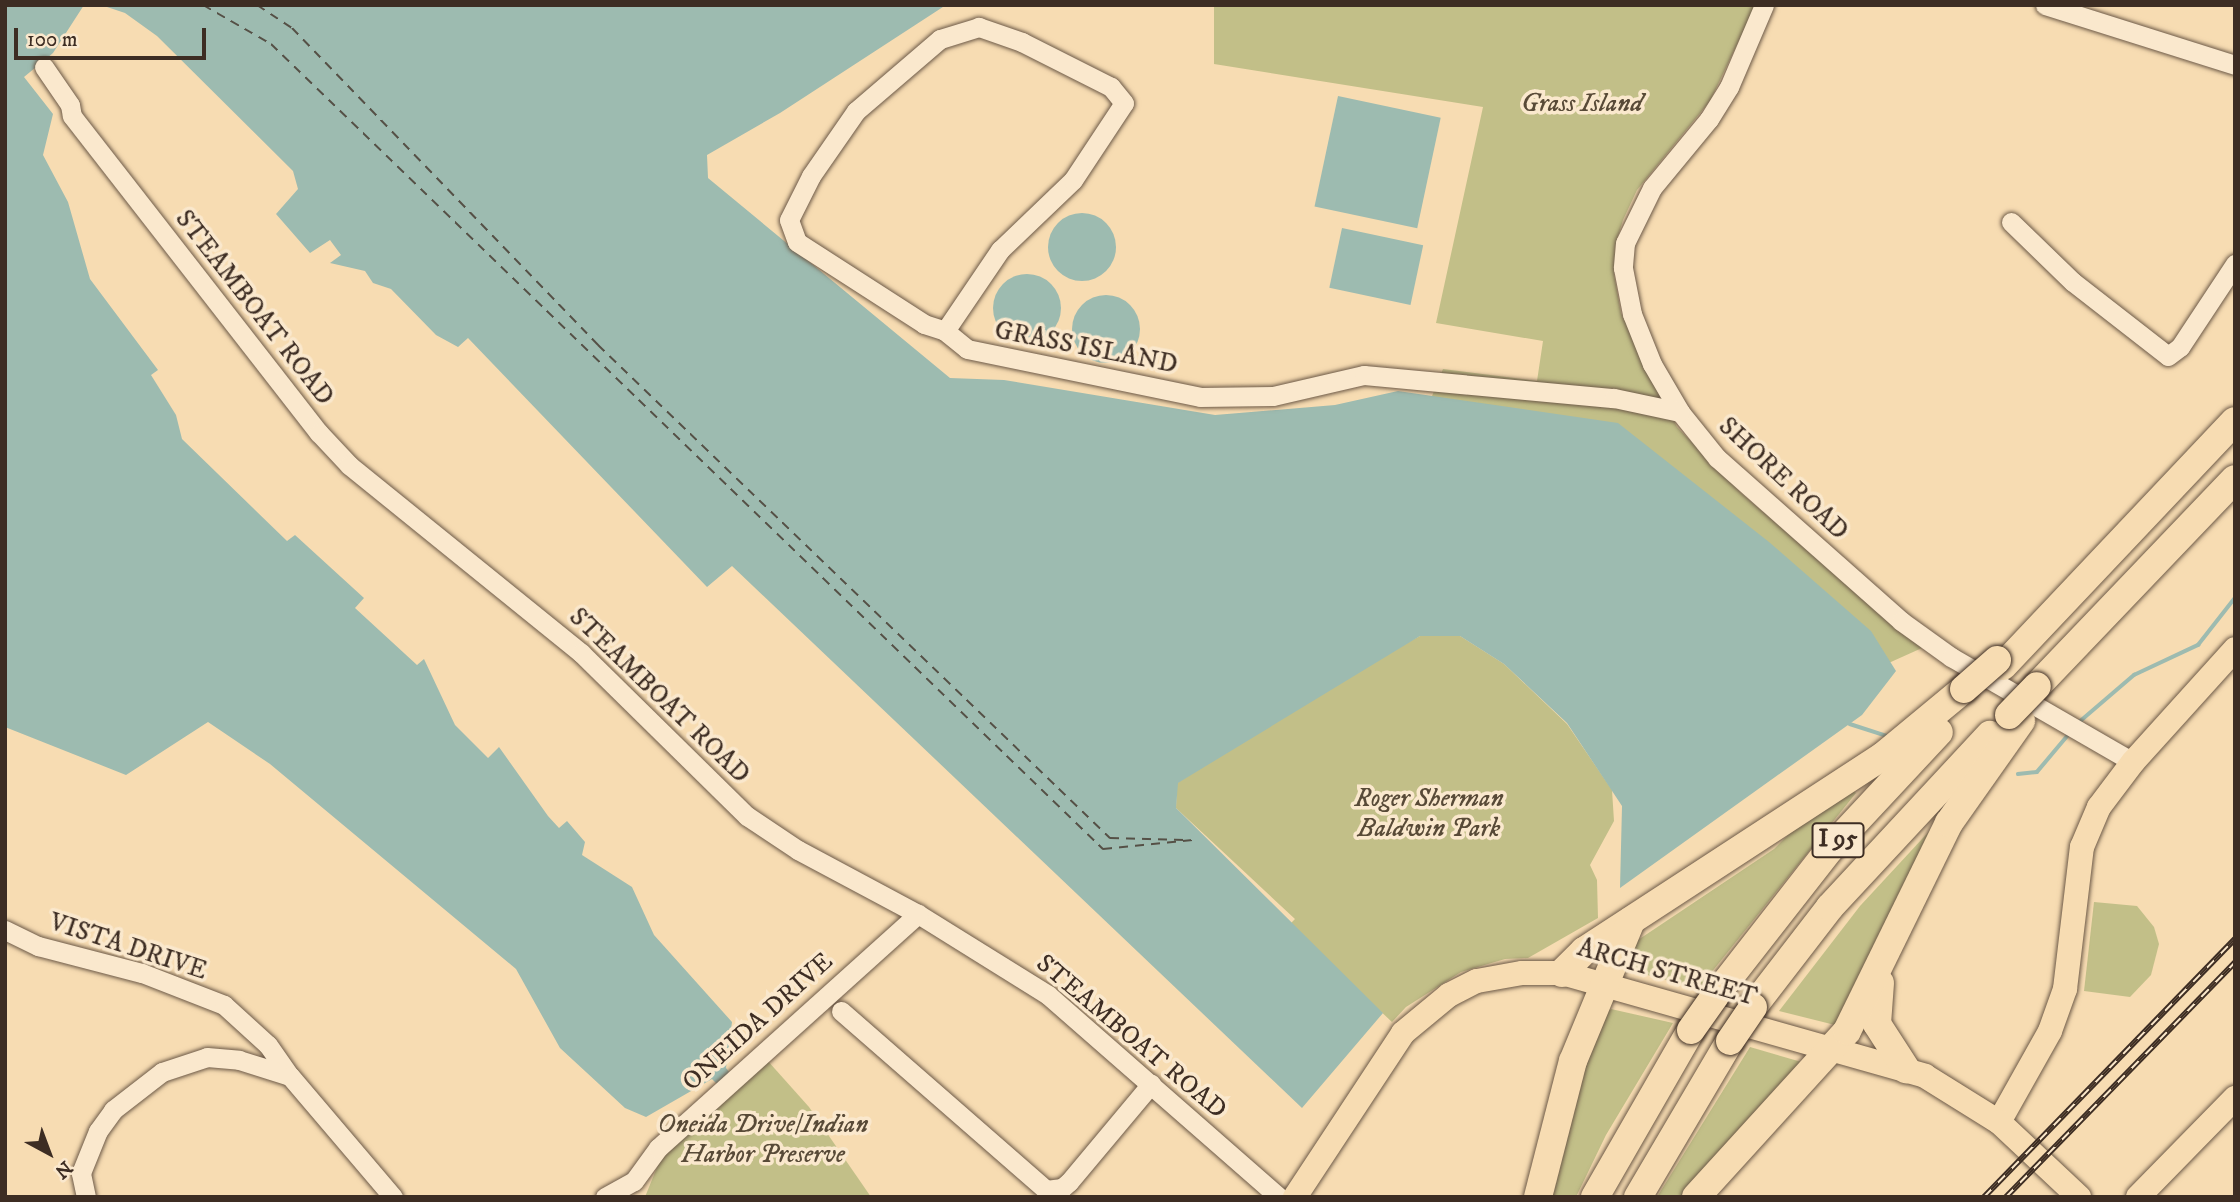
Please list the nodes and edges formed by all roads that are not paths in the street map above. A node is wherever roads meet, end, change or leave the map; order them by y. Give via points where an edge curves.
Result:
1 (1764, 5) edge
2 (2045, 5) edge
3 (2235, 65) edge
4 (44, 67) dead end
5 (2011, 222) dead end
6 (2235, 264) edge
7 (946, 331) junction
8 (1680, 412) junction
9 (2235, 421) edge
10 (2235, 479) edge
11 (2235, 649) edge
12 (1970, 692) junction
13 (2015, 718) junction
14 (2133, 762) junction
15 (1906, 908) junction
16 (918, 914) junction
17 (1631, 921) junction
18 (5, 930) edge
19 (1562, 973) junction
20 (1602, 985) junction
21 (841, 1011) dead end
22 (1833, 1049) junction
23 (1906, 1069) junction
24 (290, 1076) junction
25 (1151, 1084) junction
26 (2235, 1098) edge
27 (1999, 1122) junction
28 (633, 1189) edge
29 (86, 1197) edge
30 (393, 1197) edge
31 (605, 1197) edge
32 (1279, 1197) edge
33 (1295, 1197) edge
34 (1538, 1197) edge
35 (1595, 1197) edge
36 (1638, 1197) edge
37 (1696, 1197) edge
38 (2079, 1197) edge
39 (2138, 1197) edge

1 - 8 street, SHORE ROAD via 1729,87 1652,188 1625,243 1623,268 1632,314 1651,363
2 - 3 street
4 - 16 street, STEAMBOAT ROAD via 70,105 72,116 335,452 582,653 747,816 806,855
5 - 6 street via 2073,282 2168,356 2180,347
7 - 7 street, GRASS ISLAND via 1000,250 1073,180 1124,103 1111,87 979,27 940,39 856,111 811,176 789,220 797,242 924,324
7 - 8 street, GRASS ISLAND via 980,354 1200,397 1273,396 1364,374 1614,398
8 - 14 street, SHORE ROAD via 1744,484 1901,621 1951,657
9 - 12 highway, I 95 via 2088,578
10 - 13 highway
11 - 14 main road
12 - 17 highway via 1874,762
12 - 35 highway, I 95, bridge via 1829,850 1714,996
13 - 15 highway via 1962,801
13 - 36 highway, I 95, bridge via 1854,880 1754,1007
14 - 27 main road via 2089,827 2078,873 2065,989 2050,1031
15 - 22 highway via 1853,1022
15 - 23 highway via 1876,1007 1880,1033
16 - 25 street, STEAMBOAT ROAD via 1048,995
16 - 28 street, ONEIDA DRIVE via 658,1148
17 - 19 highway via 1584,951
17 - 20 highway
18 - 24 street, VISTA DRIVE via 38,946 142,973 224,1005 268,1045
19 - 20 main road, ARCH STREET
19 - 33 main road, ARCH STREET via 1522,973 1477,981 1422,1015 1390,1051
20 - 22 main road, ARCH STREET
20 - 34 highway via 1573,1061
21 - 25 street via 1046,1190 1069,1182
22 - 23 main road, ARCH STREET
22 - 37 highway
23 - 27 main road, ARCH STREET via 1953,1090
24 - 29 street via 222,1057 207,1057 162,1072 130,1094 98,1131 81,1173
24 - 30 street, VISTA DRIVE
25 - 32 street, STEAMBOAT ROAD
26 - 39 main road
27 - 38 main road, ARCH STREET
28 - 31 street, ONEIDA DRIVE

